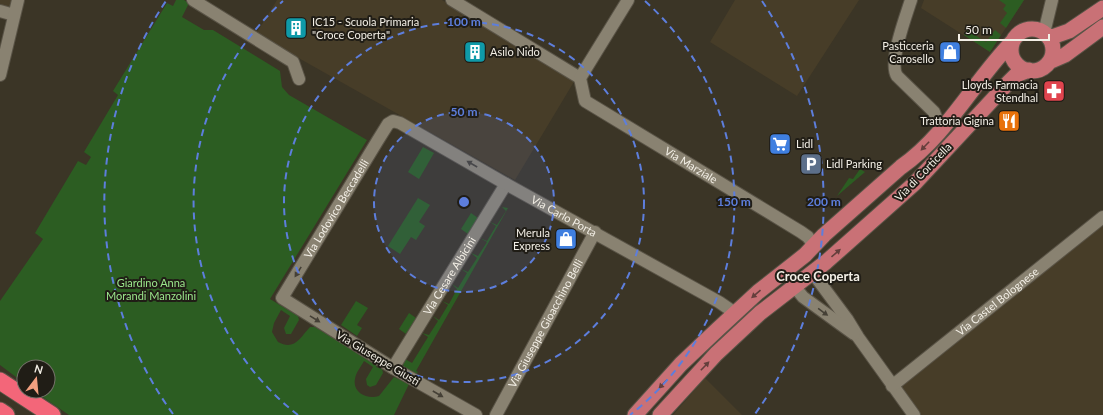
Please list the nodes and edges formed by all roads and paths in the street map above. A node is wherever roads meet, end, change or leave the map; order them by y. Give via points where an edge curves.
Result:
1 (18, 0) edge
2 (193, 0) edge
3 (452, 0) edge
4 (628, 0) edge
5 (911, 0) edge
6 (1052, 0) edge
7 (1103, 8) edge
8 (0, 11) edge
9 (1047, 13) junction
10 (14, 15) junction
11 (1103, 27) edge
12 (1069, 31) junction
13 (1046, 35) junction
14 (1013, 42) junction
15 (1048, 62) junction
16 (1029, 70) junction
17 (0, 75) edge
18 (580, 78) junction
19 (299, 79) dead end
20 (393, 121) joint
21 (944, 126) junction
22 (506, 184) junction
23 (1103, 217) edge
24 (595, 232) junction
25 (814, 246) junction
26 (798, 261) junction
27 (816, 270) junction
28 (794, 286) junction
29 (282, 298) joint
30 (735, 313) junction
31 (858, 337) junction
32 (393, 368) junction
33 (0, 381) edge
34 (0, 386) edge
35 (892, 386) junction
36 (0, 411) edge
37 (6, 415) edge
38 (38, 415) edge
39 (52, 415) edge
40 (476, 415) edge
41 (496, 415) edge
42 (635, 415) edge
43 (660, 415) edge
44 (914, 415) edge

1 - 10 street
2 - 19 street via 293,62
3 - 18 street
4 - 18 street
5 - 21 street via 894,69 897,76 934,112 937,120
6 - 9 street
7 - 12 main road
8 - 10 street
9 - 12 street via 1054,26
9 - 13 street
10 - 17 street
11 - 15 main road via 1065,55
12 - 13 main road
13 - 14 main road via 1035,29 1026,30
13 - 15 main road via 1052,52
14 - 16 main road via 1013,58 1017,64
14 - 21 main road, Via di Corticella
15 - 16 main road via 1040,69
27 -> 16 main road, Via di Corticella via 915,183 1012,79
18 - 25 street, Via Marziale via 585,100 801,232
22 -> 20 street, Via Carlo Porta
20 -> 29 street, Via Lodovico Beccadelli via 388,124
21 -> 25 main road, Via di Corticella via 911,160
22 - 24 street, Via Carlo Porta
22 - 32 street, Via Cesare Albicini
23 - 35 street, Via Castel Bolognese
24 - 30 street, Via Carlo Porta
24 - 41 street, Via Giuseppe Gioacchino Belli
25 - 26 main road, Via di Corticella
25 - 27 main road
26 - 28 main road, Via di Corticella via 791,271
26 -> 30 main road, Via di Corticella
27 - 28 main road, Via di Corticella
27 - 31 street via 818,280
28 -> 31 street via 803,297
43 -> 28 main road, Via di Corticella via 716,354 765,308
29 -> 32 street, Via Giuseppe Giusti
30 -> 42 main road, Via di Corticella via 681,364
31 - 35 street
32 -> 40 street, Via Giuseppe Giusti
33 - 39 highway
34 - 38 highway
35 - 44 street
36 - 37 highway

